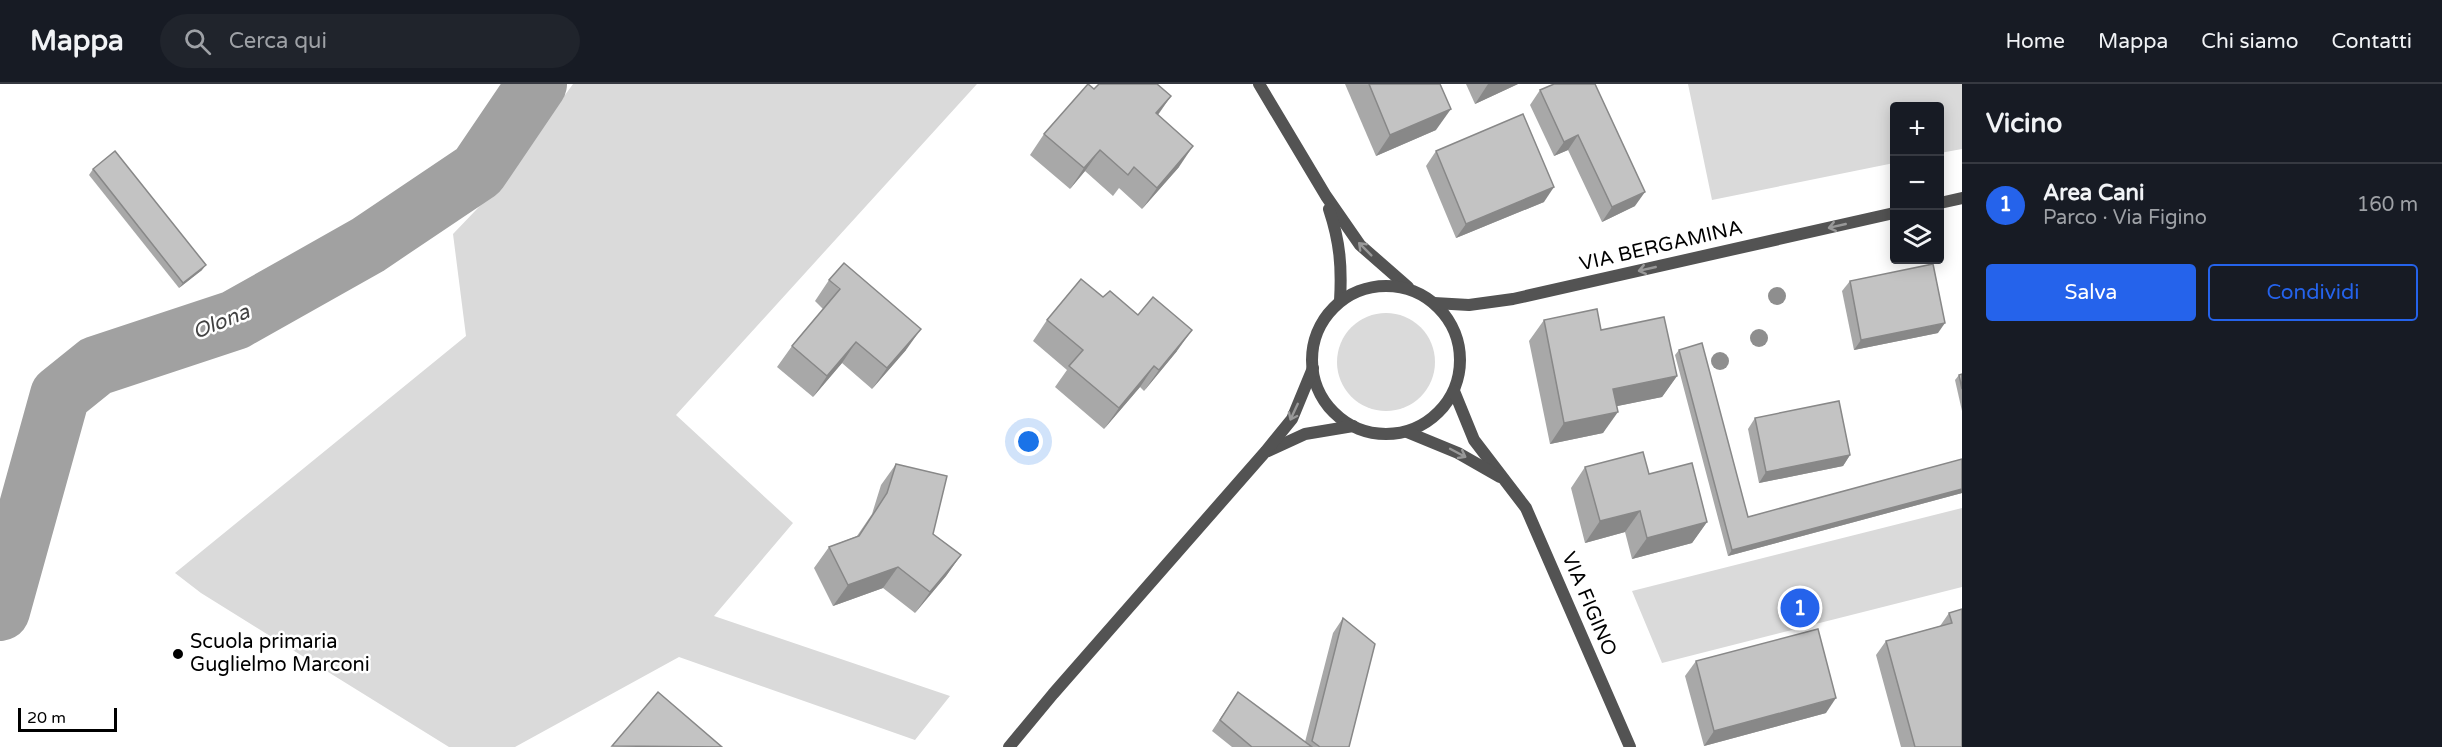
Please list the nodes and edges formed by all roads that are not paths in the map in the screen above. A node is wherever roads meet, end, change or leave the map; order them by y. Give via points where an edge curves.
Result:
1 (1259, 84) edge
2 (1326, 196) junction
3 (1962, 198) edge
4 (1944, 202) edge
5 (1890, 214) edge
6 (1409, 288) junction
7 (1340, 301) junction
8 (1434, 303) junction
9 (1313, 368) junction
10 (1454, 391) junction
11 (1353, 426) junction
12 (1407, 432) junction
13 (1266, 451) junction
14 (1506, 481) junction
15 (1009, 747) edge
16 (1630, 747) edge

1 - 2 street
6 -> 2 street via 1360,245
2 - 7 street via 1339,240
3 - 4 street
5 -> 8 street, VIA BERGAMINA via 1513,299 1469,305
6 - 7 street via 1372,286
6 - 8 street
7 - 9 street via 1318,330 1312,352
8 - 10 street via 1450,320 1457,336 1461,355
9 - 11 street via 1322,397 1331,410
9 -> 13 street via 1292,419
10 - 12 street via 1438,414
10 - 14 street, VIA FIGINO via 1474,440
11 - 12 street via 1376,434
11 - 13 street via 1305,434
12 -> 14 street, VIA FIGINO via 1458,453
13 - 15 street
14 - 16 street, VIA FIGINO via 1526,508

